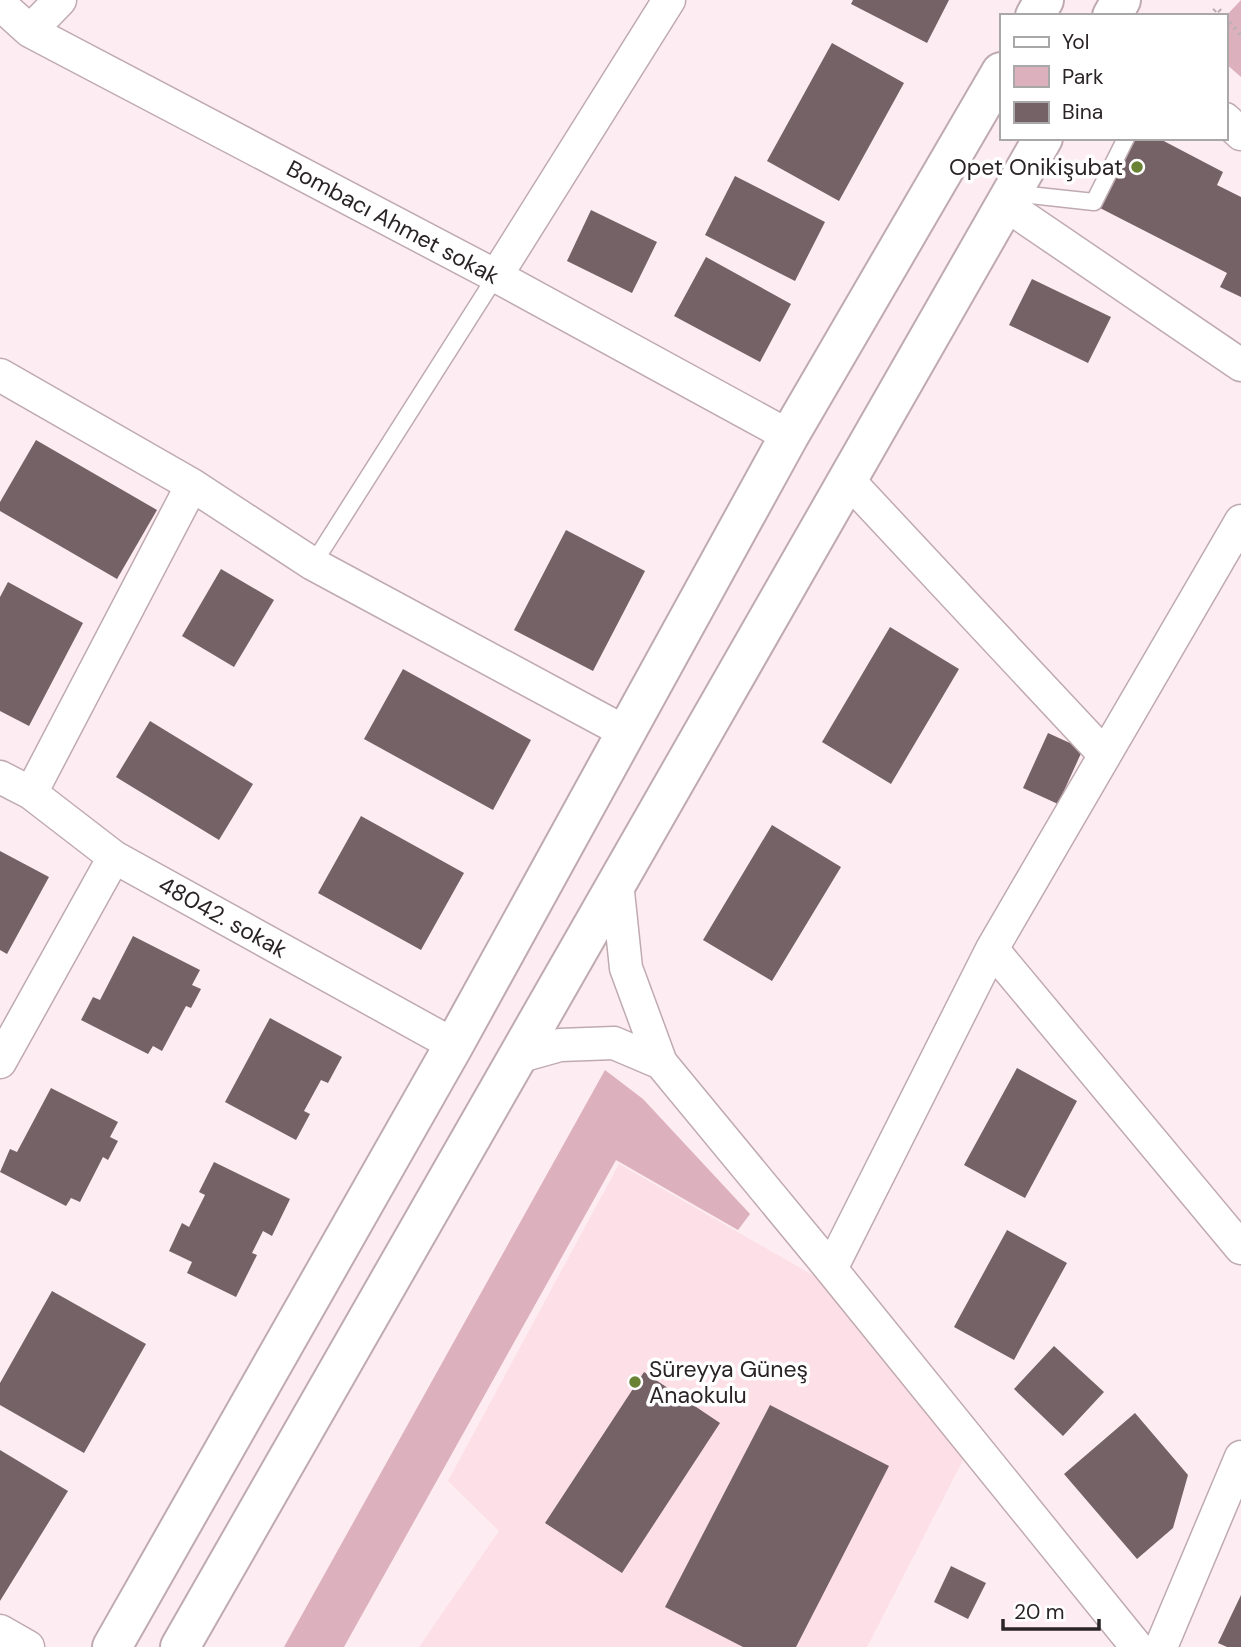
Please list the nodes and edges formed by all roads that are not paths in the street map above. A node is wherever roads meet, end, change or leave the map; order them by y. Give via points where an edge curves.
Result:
1 (61, 0) edge
2 (669, 0) edge
3 (0, 4) edge
4 (30, 31) junction
5 (1000, 74) edge
6 (1227, 121) edge
7 (1241, 134) edge
8 (1042, 140) edge
9 (1125, 140) edge
10 (1009, 199) junction
11 (496, 276) junction
12 (1241, 365) edge
13 (0, 375) edge
14 (789, 436) junction
15 (848, 480) junction
16 (192, 485) junction
17 (1241, 521) edge
18 (313, 564) junction
19 (625, 732) junction
20 (1104, 754) junction
21 (0, 777) edge
22 (31, 793) junction
23 (114, 856) junction
24 (617, 882) junction
25 (992, 949) junction
26 (454, 1045) junction
27 (517, 1057) junction
28 (0, 1062) edge
29 (661, 1063) junction
30 (1241, 1248) edge
31 (831, 1269) junction
32 (1241, 1457) edge
33 (0, 1631) edge
34 (28, 1647) edge
35 (112, 1647) edge
36 (180, 1647) edge
37 (1137, 1647) edge
38 (1161, 1647) edge

1 - 4 street
2 - 11 street
3 - 4 street, Bombacı Ahmet sokak
4 - 11 street, Bombacı Ahmet sokak
5 - 14 main road
6 - 7 street
8 - 10 main road
9 - 10 lane via 1094,202
10 - 12 street
10 - 15 main road
11 - 14 street, Bombacı Ahmet sokak
11 - 18 lane
13 - 16 street
14 - 19 main road
15 - 20 street
15 - 24 main road
16 - 18 street
16 - 22 street
17 - 20 street
18 - 19 street
19 - 26 main road
20 - 25 street
21 - 22 street, 48042. sokak
22 - 23 street, 48042. sokak
23 - 26 street, 48042. sokak
23 - 28 street
24 - 27 main road
24 - 29 street via 626,968
25 - 30 street
25 - 31 street
26 - 35 main road
27 - 29 street via 560,1045 614,1043
27 - 36 main road
29 - 31 street
31 - 37 street
32 - 38 street
33 - 34 street

